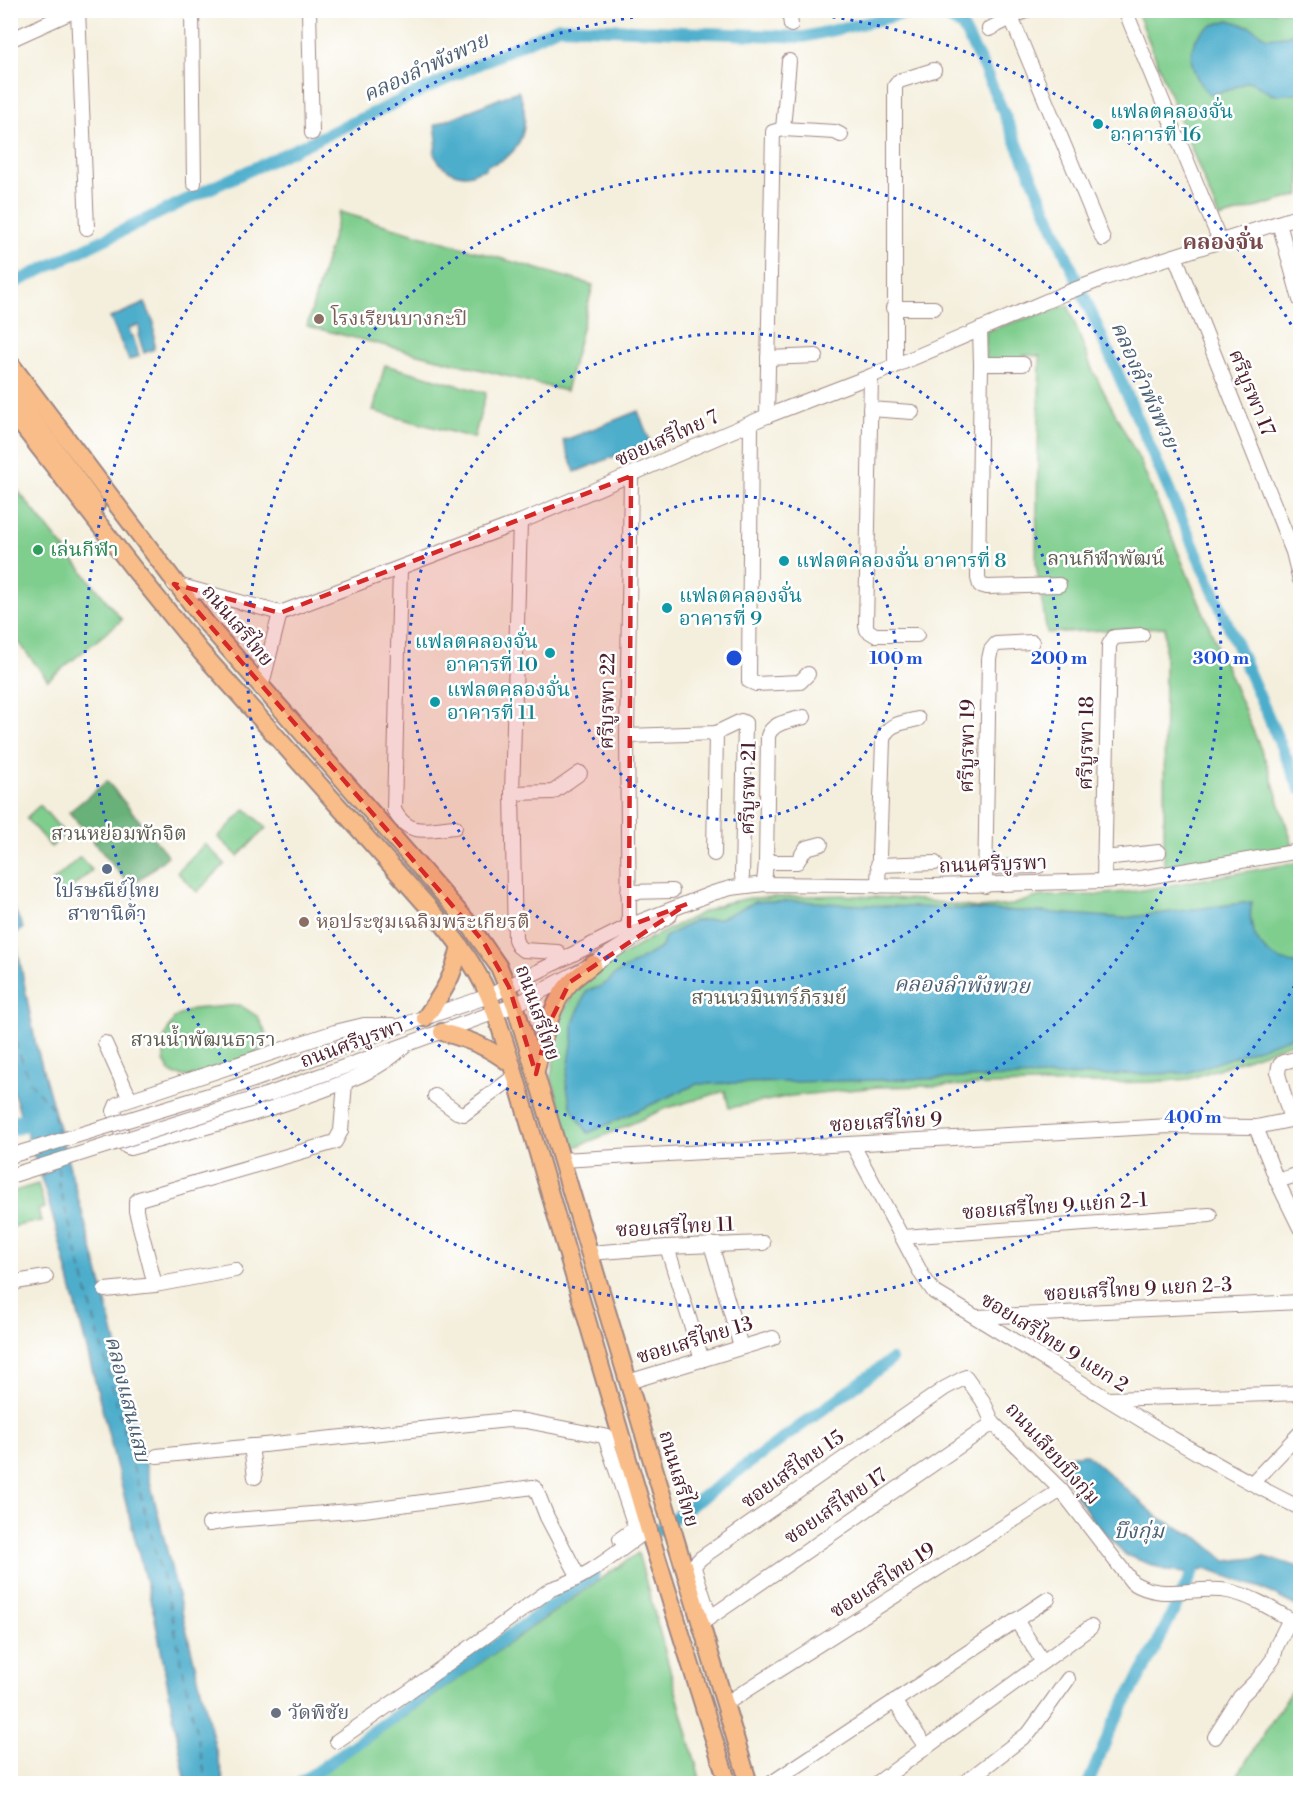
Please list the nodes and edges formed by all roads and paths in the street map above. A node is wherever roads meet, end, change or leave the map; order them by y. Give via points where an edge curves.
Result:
1 (77, 10) edge
2 (192, 10) edge
3 (309, 10) edge
4 (789, 10) edge
5 (1027, 10) edge
6 (1125, 10) edge
7 (1009, 14) edge
8 (791, 25) dead end
9 (989, 29) dead end
10 (10, 40) edge
11 (789, 61) dead end
12 (934, 70) dead end
13 (783, 129) junction
14 (312, 134) dead end
15 (841, 135) dead end
16 (194, 183) dead end
17 (1300, 216) edge
18 (1279, 223) junction
19 (87, 228) dead end
20 (1103, 239) dead end
21 (1220, 241) junction
22 (1175, 256) junction
23 (1300, 300) edge
24 (893, 308) junction
25 (934, 308) dead end
26 (980, 329) junction
27 (816, 356) dead end
28 (768, 358) junction
29 (10, 363) edge
30 (981, 364) junction
31 (1023, 364) dead end
32 (894, 366) junction
33 (872, 376) junction
34 (12, 390) edge
35 (10, 410) edge
36 (870, 410) junction
37 (912, 412) dead end
38 (767, 416) junction
39 (751, 423) junction
40 (631, 476) junction
41 (520, 522) junction
42 (133, 568) junction
43 (400, 568) junction
44 (1300, 580) edge
45 (174, 584) junction
46 (1059, 585) dead end
47 (280, 613) junction
48 (917, 635) dead end
49 (1142, 635) dead end
50 (1032, 642) dead end
51 (808, 674) dead end
52 (261, 688) junction
53 (804, 717) dead end
54 (918, 719) dead end
55 (716, 733) junction
56 (627, 736) junction
57 (580, 772) dead end
58 (512, 793) junction
59 (455, 827) dead end
60 (821, 844) dead end
61 (1300, 851) edge
62 (1159, 852) dead end
63 (714, 854) dead end
64 (1104, 858) junction
65 (766, 862) junction
66 (935, 864) dead end
67 (878, 865) junction
68 (1039, 866) dead end
69 (986, 867) junction
70 (742, 876) dead end
71 (1104, 881) junction
72 (764, 884) junction
73 (878, 886) junction
74 (985, 886) junction
75 (672, 891) dead end
76 (628, 892) junction
77 (687, 904) junction
78 (629, 926) junction
79 (460, 946) junction
80 (558, 952) dead end
81 (593, 964) junction
82 (509, 987) junction
83 (489, 996) junction
84 (515, 1005) junction
85 (496, 1013) junction
86 (425, 1018) junction
87 (400, 1026) junction
88 (442, 1032) junction
89 (105, 1043) dead end
90 (404, 1046) junction
91 (1300, 1058) edge
92 (514, 1071) junction
93 (536, 1074) junction
94 (345, 1083) junction
95 (435, 1096) dead end
96 (130, 1099) junction
97 (1296, 1119) edge
98 (1256, 1127) junction
99 (853, 1145) junction
100 (10, 1156) edge
101 (562, 1160) junction
102 (1300, 1174) edge
103 (10, 1176) edge
104 (1277, 1181) junction
105 (1210, 1215) dead end
106 (1300, 1228) edge
107 (903, 1237) junction
108 (763, 1243) dead end
109 (711, 1245) junction
110 (667, 1247) junction
111 (590, 1252) junction
112 (235, 1269) dead end
113 (46, 1277) dead end
114 (10, 1283) edge
115 (155, 1285) junction
116 (105, 1290) dead end
117 (1300, 1302) edge
118 (977, 1317) junction
119 (773, 1338) dead end
120 (741, 1347) junction
121 (702, 1360) junction
122 (969, 1379) joint
123 (628, 1382) junction
124 (1300, 1393) edge
125 (1106, 1399) junction
126 (993, 1423) junction
127 (1300, 1433) edge
128 (605, 1437) junction
129 (624, 1440) junction
130 (251, 1446) junction
131 (157, 1456) dead end
132 (255, 1477) dead end
133 (1252, 1483) junction
134 (1061, 1490) junction
135 (1300, 1508) edge
136 (209, 1524) dead end
137 (649, 1529) junction
138 (582, 1570) junction
139 (1048, 1599) dead end
140 (1016, 1620) junction
141 (1295, 1622) edge
142 (700, 1624) junction
143 (1091, 1627) dead end
144 (1043, 1662) junction
145 (1068, 1679) dead end
146 (894, 1701) junction
147 (725, 1704) junction
148 (1215, 1737) dead end
149 (337, 1741) dead end
150 (927, 1747) junction
151 (774, 1782) edge
152 (728, 1784) edge
153 (749, 1784) edge
154 (876, 1784) edge
155 (963, 1784) edge

1 - 10 street
1 - 19 street
2 - 16 street
3 - 14 street
4 - 8 street
5 - 7 street
6 - 21 street
7 - 9 street
7 - 20 street
11 - 13 street
12 - 24 street via 899,81 895,86
13 - 15 street
13 - 28 street via 773,132
17 - 18 street, ซอยเสรีไทย 7
18 - 21 street, ซอยเสรีไทย 7
18 - 23 street
21 - 22 street, ซอยเสรีไทย 7
22 - 26 street, ซอยเสรีไทย 7 via 1105,278
22 - 44 street, ศรีบูรพา 17 via 1291,547
24 - 25 street
24 - 32 street
26 - 30 street
26 - 32 street, ซอยเสรีไทย 7
27 - 28 street
28 - 38 street
29 - 45 main road, ถนนเสรีไทย
30 - 31 street
30 - 46 street via 980,585
32 - 33 street, ซอยเสรีไทย 7
33 - 36 street
33 - 38 street, ซอยเสรีไทย 7
34 - 42 main road via 84,488
35 - 42 main road, ถนนเสรีไทย
36 - 37 street
36 - 48 street via 867,630 875,635
38 - 39 street, ซอยเสรีไทย 7
39 - 40 street, ซอยเสรีไทย 7
39 - 51 street via 749,681 800,682
40 - 41 street, ซอยเสรีไทย 7
40 - 56 street, ศรีบูรพา 22
41 - 43 street, ซอยเสรีไทย 7
41 - 58 street
42 - 79 main road, ถนนเสรีไทย via 226,682 407,881
43 - 47 street, ซอยเสรีไทย 7
43 - 59 street via 394,810 403,824 415,830
45 - 47 street
45 - 52 main road, ถนนเสรีไทย
47 - 52 street
49 - 64 street, ศรีบูรพา 18 via 1114,637 1109,645
50 - 69 street, ศรีบูรพา 19 via 996,644 989,659
52 - 82 main road, ถนนเสรีไทย via 466,920
53 - 65 street, ศรีบูรพา 21 via 775,726 768,736
54 - 67 street via 885,731
55 - 56 street
55 - 63 street
55 - 70 street via 745,723
56 - 76 street, ศรีบูรพา 22
57 - 58 street via 553,792
58 - 80 street via 515,939 523,950
60 - 65 street via 806,848 797,862
61 - 71 street, ถนนศรีบูรพา
62 - 64 street
64 - 71 street, ศรีบูรพา 18
65 - 72 street, ศรีบูรพา 21
66 - 67 street
67 - 73 street
68 - 69 street
69 - 74 street, ศรีบูรพา 19
71 - 74 street, ถนนศรีบูรพา
72 - 73 street, ถนนศรีบูรพา
72 - 77 street, ถนนศรีบูรพา via 722,891
73 - 74 street, ถนนศรีบูรพา
75 - 76 street
76 - 78 street, ศรีบูรพา 22
77 - 78 street, ถนนศรีบูรพา
77 - 81 street, ถนนศรีบูรพา
78 - 82 street, ถนนศรีบูรพา
79 - 83 main road, ถนนเสรีไทย
79 - 86 main road via 454,972
81 - 84 street, ถนนศรีบูรพา
81 - 93 main road via 570,982 562,994 541,1046
82 - 83 street, ถนนศรีบูรพา
82 - 84 main road, ถนนเสรีไทย
83 - 85 main road, ถนนเสรีไทย
83 - 86 street, ถนนศรีบูรพา
84 - 85 street, ถนนศรีบูรพา
84 - 93 main road, ถนนเสรีไทย
85 - 88 street, ถนนศรีบูรพา
85 - 92 main road, ถนนเสรีไทย
86 - 87 street, ถนนศรีบูรพา
87 - 96 street via 364,1026 335,1032
87 - 100 street, ถนนศรีบูรพา, bridge via 262,1077
88 - 90 street, ถนนศรีบูรพา
88 - 92 main road via 492,1050
89 - 96 street
90 - 94 street via 392,1058
90 - 103 street, ถนนศรีบูรพา, bridge via 269,1094
91 - 97 street via 1283,1062 1278,1074
92 - 95 street via 464,1114
92 - 129 main road, ถนนเสรีไทย
93 - 101 main road, ถนนเสรีไทย
94 - 96 street via 272,1109 130,1148 114,1111 117,1104
94 - 115 street via 341,1131 335,1142 136,1202
97 - 98 street, ซอยเสรีไทย 9
98 - 99 street, ซอยเสรีไทย 9 via 1213,1125
98 - 104 street
99 - 101 street, ซอยเสรีไทย 9
99 - 107 street, ซอยเสรีไทย 9 แยก 2
101 - 111 main road, ถนนเสรีไทย
102 - 104 street
104 - 106 street
105 - 107 street, ซอยเสรีไทย 9 แยก 2-1
107 - 118 street, ซอยเสรีไทย 9 แยก 2 via 934,1292
108 - 109 street, ซอยเสรีไทย 11
109 - 110 street, ซอยเสรีไทย 11
109 - 120 street
110 - 111 street, ซอยเสรีไทย 11
110 - 121 street
111 - 123 main road, ถนนเสรีไทย
112 - 115 street
113 - 114 street
115 - 116 street
117 - 118 street, ซอยเสรีไทย 9 แยก 2-3
118 - 125 street, ซอยเสรีไทย 9 แยก 2
119 - 120 street, ซอยเสรีไทย 13
120 - 121 street, ซอยเสรีไทย 13
121 - 123 street, ซอยเสรีไทย 13
122 - 126 street, ถนนเลียบบึงกุ่ม
122 - 142 street, ซอยเสรีไทย 15 via 945,1388 701,1558 694,1568 707,1608
123 - 142 main road, ถนนเสรีไทย
124 - 125 street
125 - 133 street, ซอยเสรีไทย 9 แยก 2
126 - 134 street, ถนนเลียบบึงกุ่ม
126 - 142 street, ซอยเสรีไทย 17
127 - 133 street
128 - 129 street
128 - 130 street via 508,1420
128 - 138 street via 635,1527
129 - 137 main road, ถนนเสรีไทย
130 - 131 street
130 - 132 street
133 - 135 street, ซอยเสรีไทย 9 แยก 2
134 - 141 street, ถนนเลียบบึงกุ่ม via 1132,1582 1156,1593 1230,1591
134 - 147 street, ซอยเสรีไทย 19
136 - 138 street via 364,1510 533,1487
137 - 138 street
137 - 152 main road, ถนนเสรีไทย
138 - 149 street
139 - 140 street
140 - 144 street
140 - 146 street
141 - 148 street via 1277,1645 1273,1659 1240,1697
142 - 147 main road, ถนนเสรีไทย
143 - 144 street
144 - 150 street
145 - 155 street via 1030,1732
146 - 150 street
146 - 151 street
147 - 153 main road, ถนนเสรีไทย
150 - 154 street

